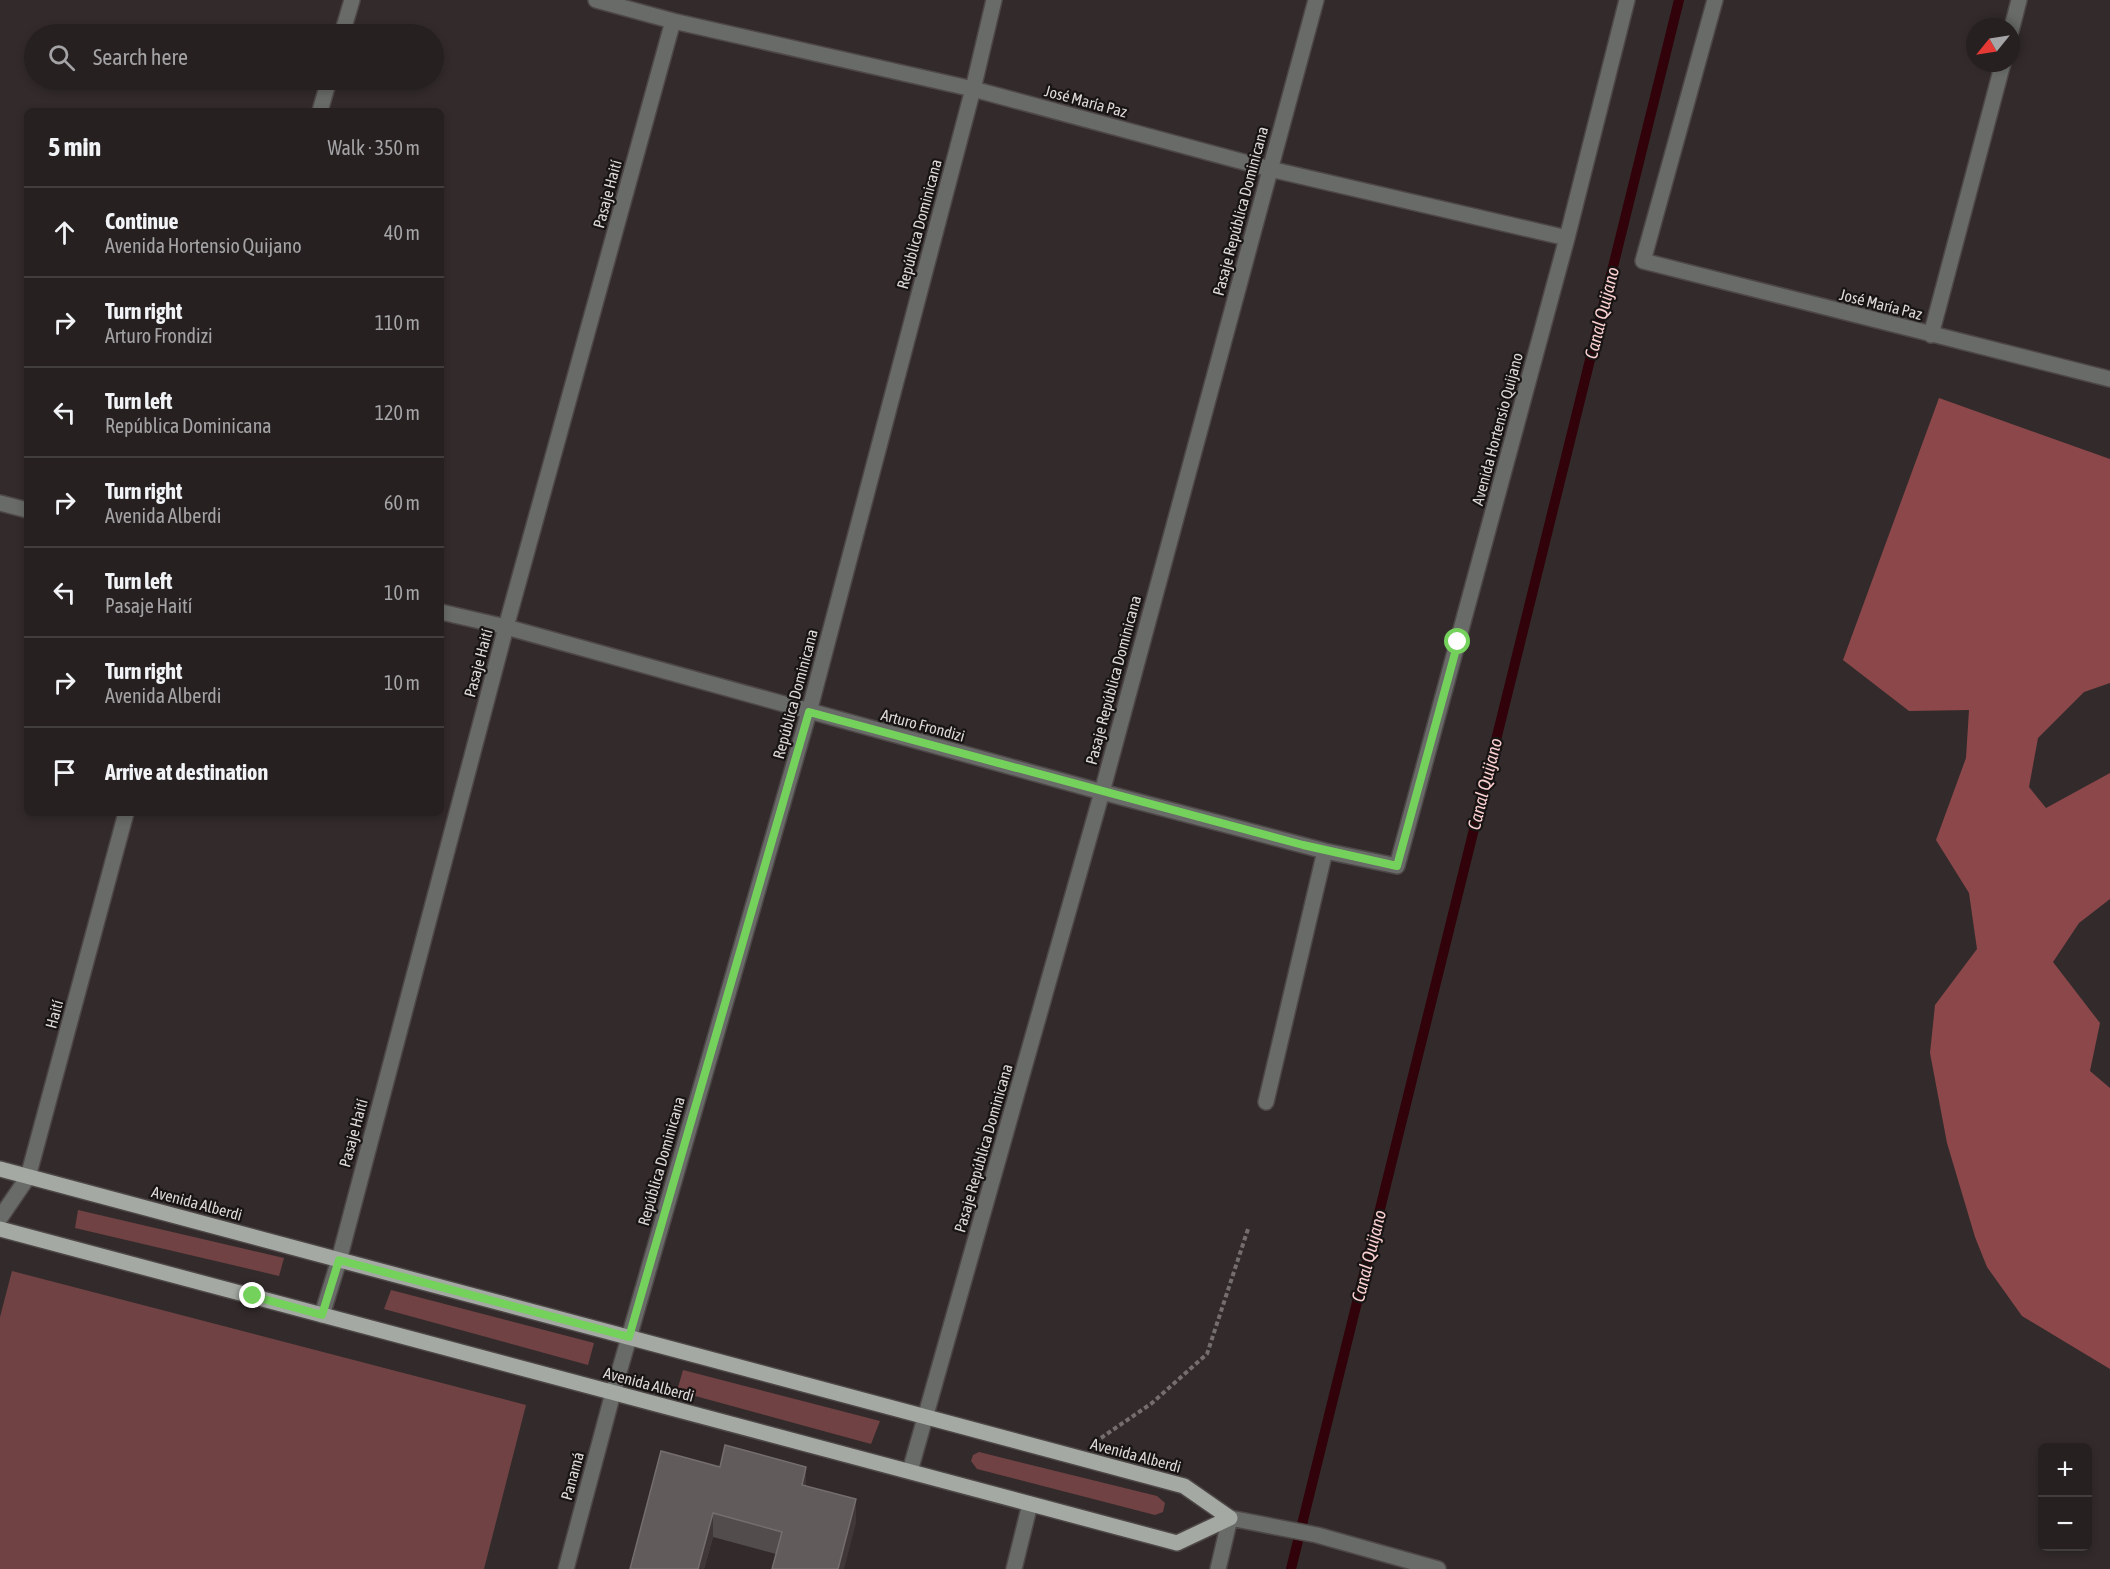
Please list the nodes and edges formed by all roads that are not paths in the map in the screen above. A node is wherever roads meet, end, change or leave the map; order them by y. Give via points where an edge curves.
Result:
1 (352, 0) edge
2 (596, 0) edge
3 (994, 0) edge
4 (1316, 0) edge
5 (1627, 0) edge
6 (1715, 0) edge
7 (2019, 0) edge
8 (2014, 18) edge
9 (673, 21) junction
10 (345, 24) edge
11 (2001, 72) edge
12 (973, 89) junction
13 (326, 90) edge
14 (322, 108) edge
15 (1270, 169) junction
16 (1567, 238) junction
17 (1931, 335) junction
18 (2110, 379) edge
19 (0, 503) edge
20 (24, 509) edge
21 (444, 613) edge
22 (506, 627) junction
23 (809, 712) junction
24 (1102, 792) junction
25 (125, 816) edge
26 (1325, 851) junction
27 (1397, 866) joint
28 (1266, 1102) dead end
29 (0, 1169) edge
30 (27, 1177) junction
31 (0, 1218) edge
32 (0, 1229) edge
33 (339, 1260) junction
34 (322, 1315) junction
35 (629, 1337) junction
36 (613, 1393) junction
37 (927, 1417) junction
38 (910, 1471) junction
39 (1030, 1503) junction
40 (1230, 1518) junction
41 (566, 1569) edge
42 (1014, 1569) edge
43 (1218, 1569) edge
44 (1438, 1569) edge

1 - 10 street
2 - 9 street, José María Paz
3 - 12 street, República Dominicana
4 - 15 street, Pasaje República Dominicana
5 - 16 street, Avenida Hortensio Quijano
6 - 17 street, José María Paz via 1643,261
7 - 8 street
9 - 12 street, José María Paz
9 - 22 street, Pasaje Haití
11 - 17 street
12 - 15 street, José María Paz
12 - 23 street, República Dominicana
13 - 14 street
15 - 16 street, José María Paz
15 - 24 street, Pasaje República Dominicana
16 - 27 street, Avenida Hortensio Quijano
17 - 18 street, José María Paz
19 - 20 street
21 - 22 street, Arturo Frondizi
22 - 23 street, Arturo Frondizi
22 - 33 street, Pasaje Haití
23 - 24 street, Arturo Frondizi
23 - 35 street, República Dominicana
24 - 26 street, Arturo Frondizi
24 - 37 street, Pasaje República Dominicana
25 - 30 street, Haití
26 - 27 street, Arturo Frondizi
26 - 28 street
29 - 30 main road, Avenida Alberdi
30 - 31 street, Haití
30 - 33 main road, Avenida Alberdi
32 - 34 main road, Avenida Alberdi
33 - 34 street, Pasaje Haití
33 - 35 main road, Avenida Alberdi
34 - 36 main road, Avenida Alberdi
35 - 36 street, República Dominicana
35 - 37 main road, Avenida Alberdi
36 - 38 main road, Avenida Alberdi
36 - 41 street, Panamá
37 - 38 street, Pasaje República Dominicana
37 - 40 main road, Avenida Alberdi via 1184,1486
38 - 39 main road, Avenida Alberdi
39 - 40 main road, Avenida Alberdi via 1177,1543
39 - 42 street
40 - 43 street
40 - 44 street via 1317,1535

